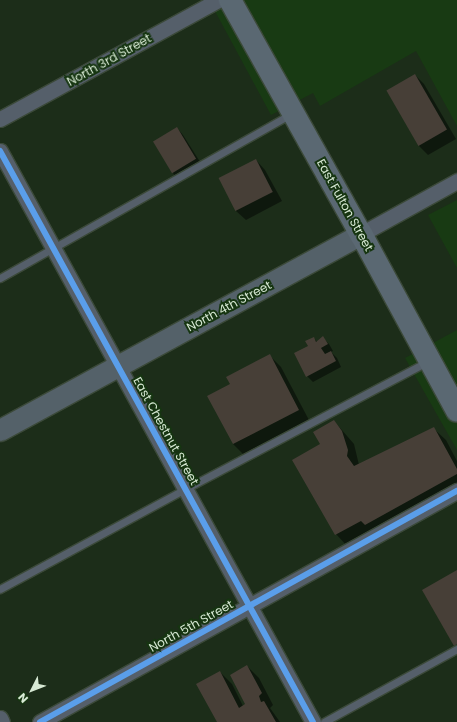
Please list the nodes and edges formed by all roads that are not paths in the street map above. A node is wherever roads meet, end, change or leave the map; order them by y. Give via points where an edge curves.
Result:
1 (218, 0) edge
2 (230, 0) edge
3 (293, 113) junction
4 (0, 119) edge
5 (0, 151) edge
6 (457, 181) edge
7 (361, 234) junction
8 (54, 249) junction
9 (0, 278) edge
10 (430, 361) junction
11 (118, 366) junction
12 (457, 411) edge
13 (0, 430) edge
14 (185, 489) junction
15 (457, 491) edge
16 (0, 589) edge
17 (250, 606) junction
18 (457, 649) edge
19 (0, 718) edge
20 (2, 722) edge
21 (40, 722) edge
22 (313, 722) edge
23 (324, 722) edge

1 - 4 street, North 3rd Street
2 - 3 main road, East Fulton Street
3 - 7 main road, East Fulton Street
3 - 8 lane
5 - 8 street, East Chestnut Street
6 - 7 street, North 4th Street
7 - 10 main road, East Fulton Street
7 - 11 main road, North 4th Street
8 - 9 lane
8 - 11 street, East Chestnut Street
10 - 12 main road, East Fulton Street
10 - 14 lane
11 - 13 main road, North 4th Street
11 - 14 street, East Chestnut Street
14 - 16 lane
14 - 17 street, East Chestnut Street
15 - 17 street, North 5th Street
17 - 21 street, North 5th Street
17 - 22 street, East Chestnut Street
18 - 23 lane
19 - 20 street

